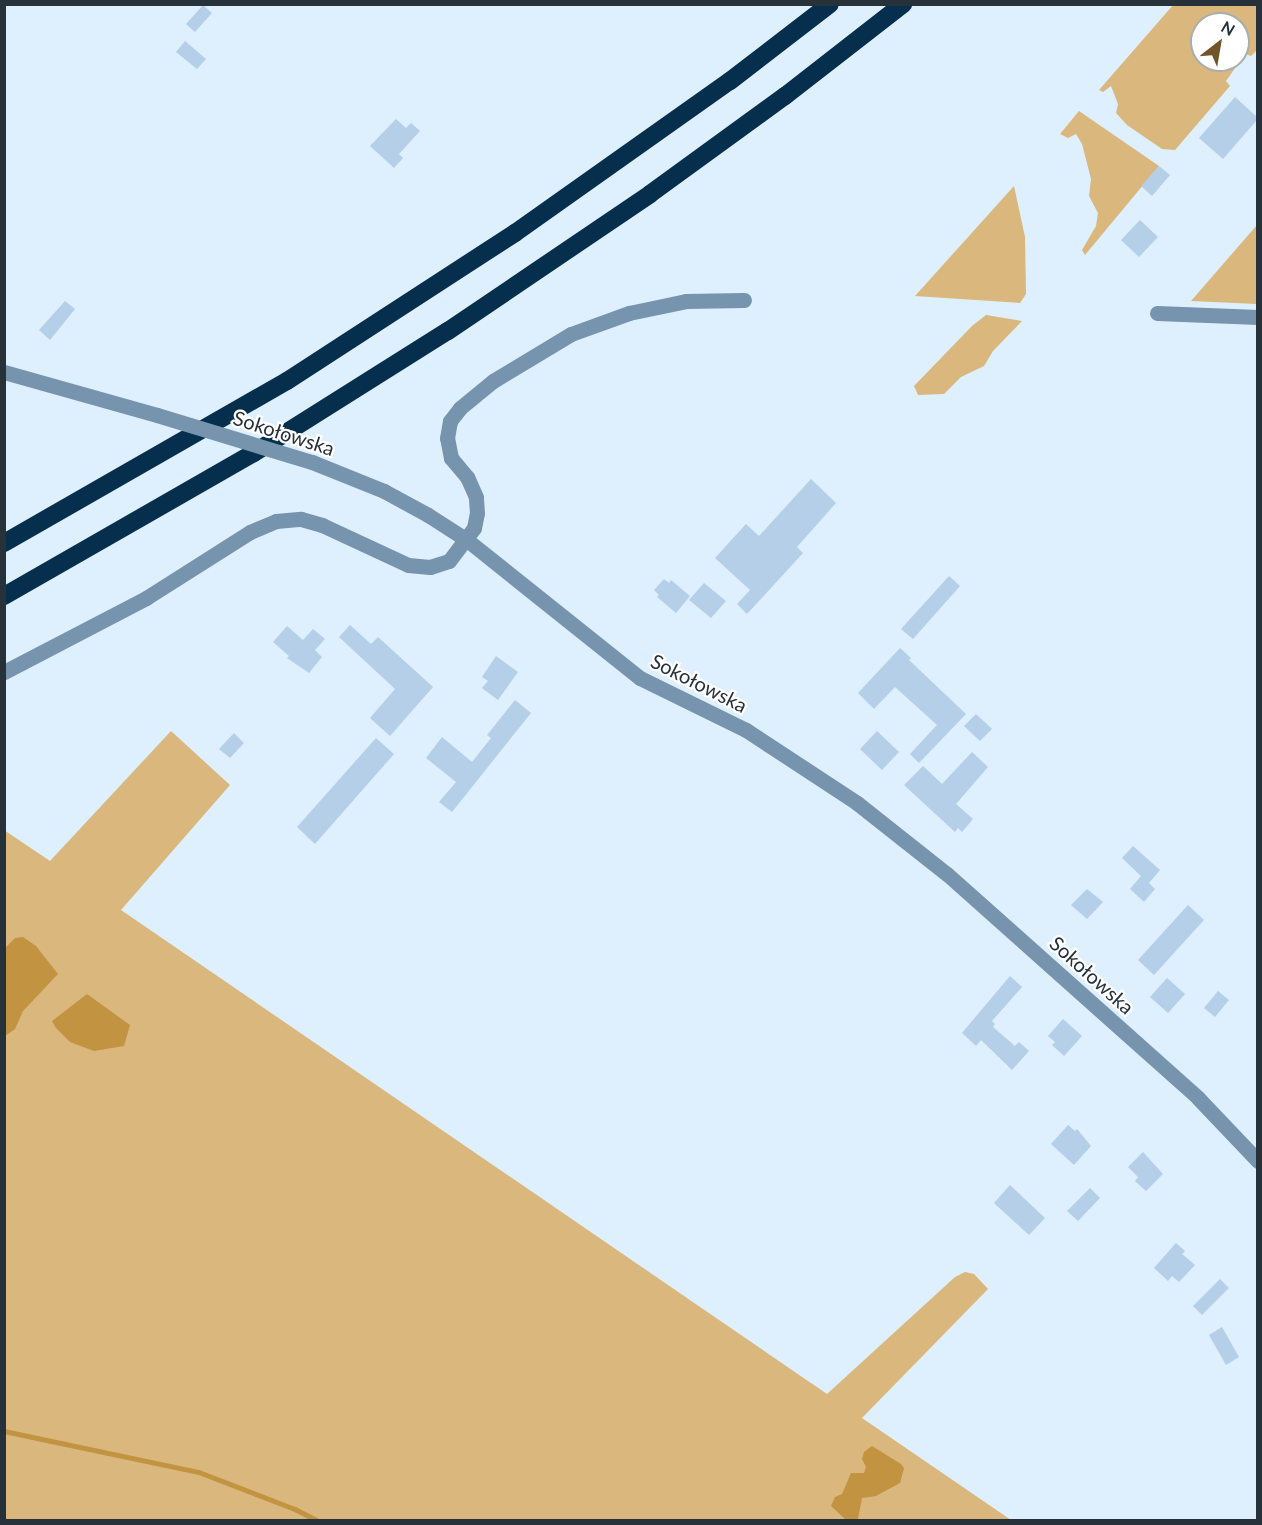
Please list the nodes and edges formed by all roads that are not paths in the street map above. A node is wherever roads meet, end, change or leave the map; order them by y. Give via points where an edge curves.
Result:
1 (830, 4) edge
2 (903, 4) edge
3 (744, 300) dead end
4 (1157, 314) dead end
5 (1257, 317) edge
6 (4, 372) edge
7 (466, 540) junction
8 (4, 543) edge
9 (4, 596) edge
10 (4, 672) edge
11 (1257, 1161) edge

1 - 8 highway via 721,87 515,233 287,381
2 - 9 highway via 667,181 448,331 254,453
3 - 7 street via 686,301 629,313 571,334 493,381 460,408 450,421 447,438 451,458 467,477 476,497 474,528
4 - 5 street
6 - 7 street, Sokołowska, bridge via 312,462 384,491
7 - 10 street via 448,561 430,567 408,565 322,525 301,519 276,521 250,532 146,598
7 - 11 street, Sokołowska via 640,678 772,746 889,827 1198,1098

